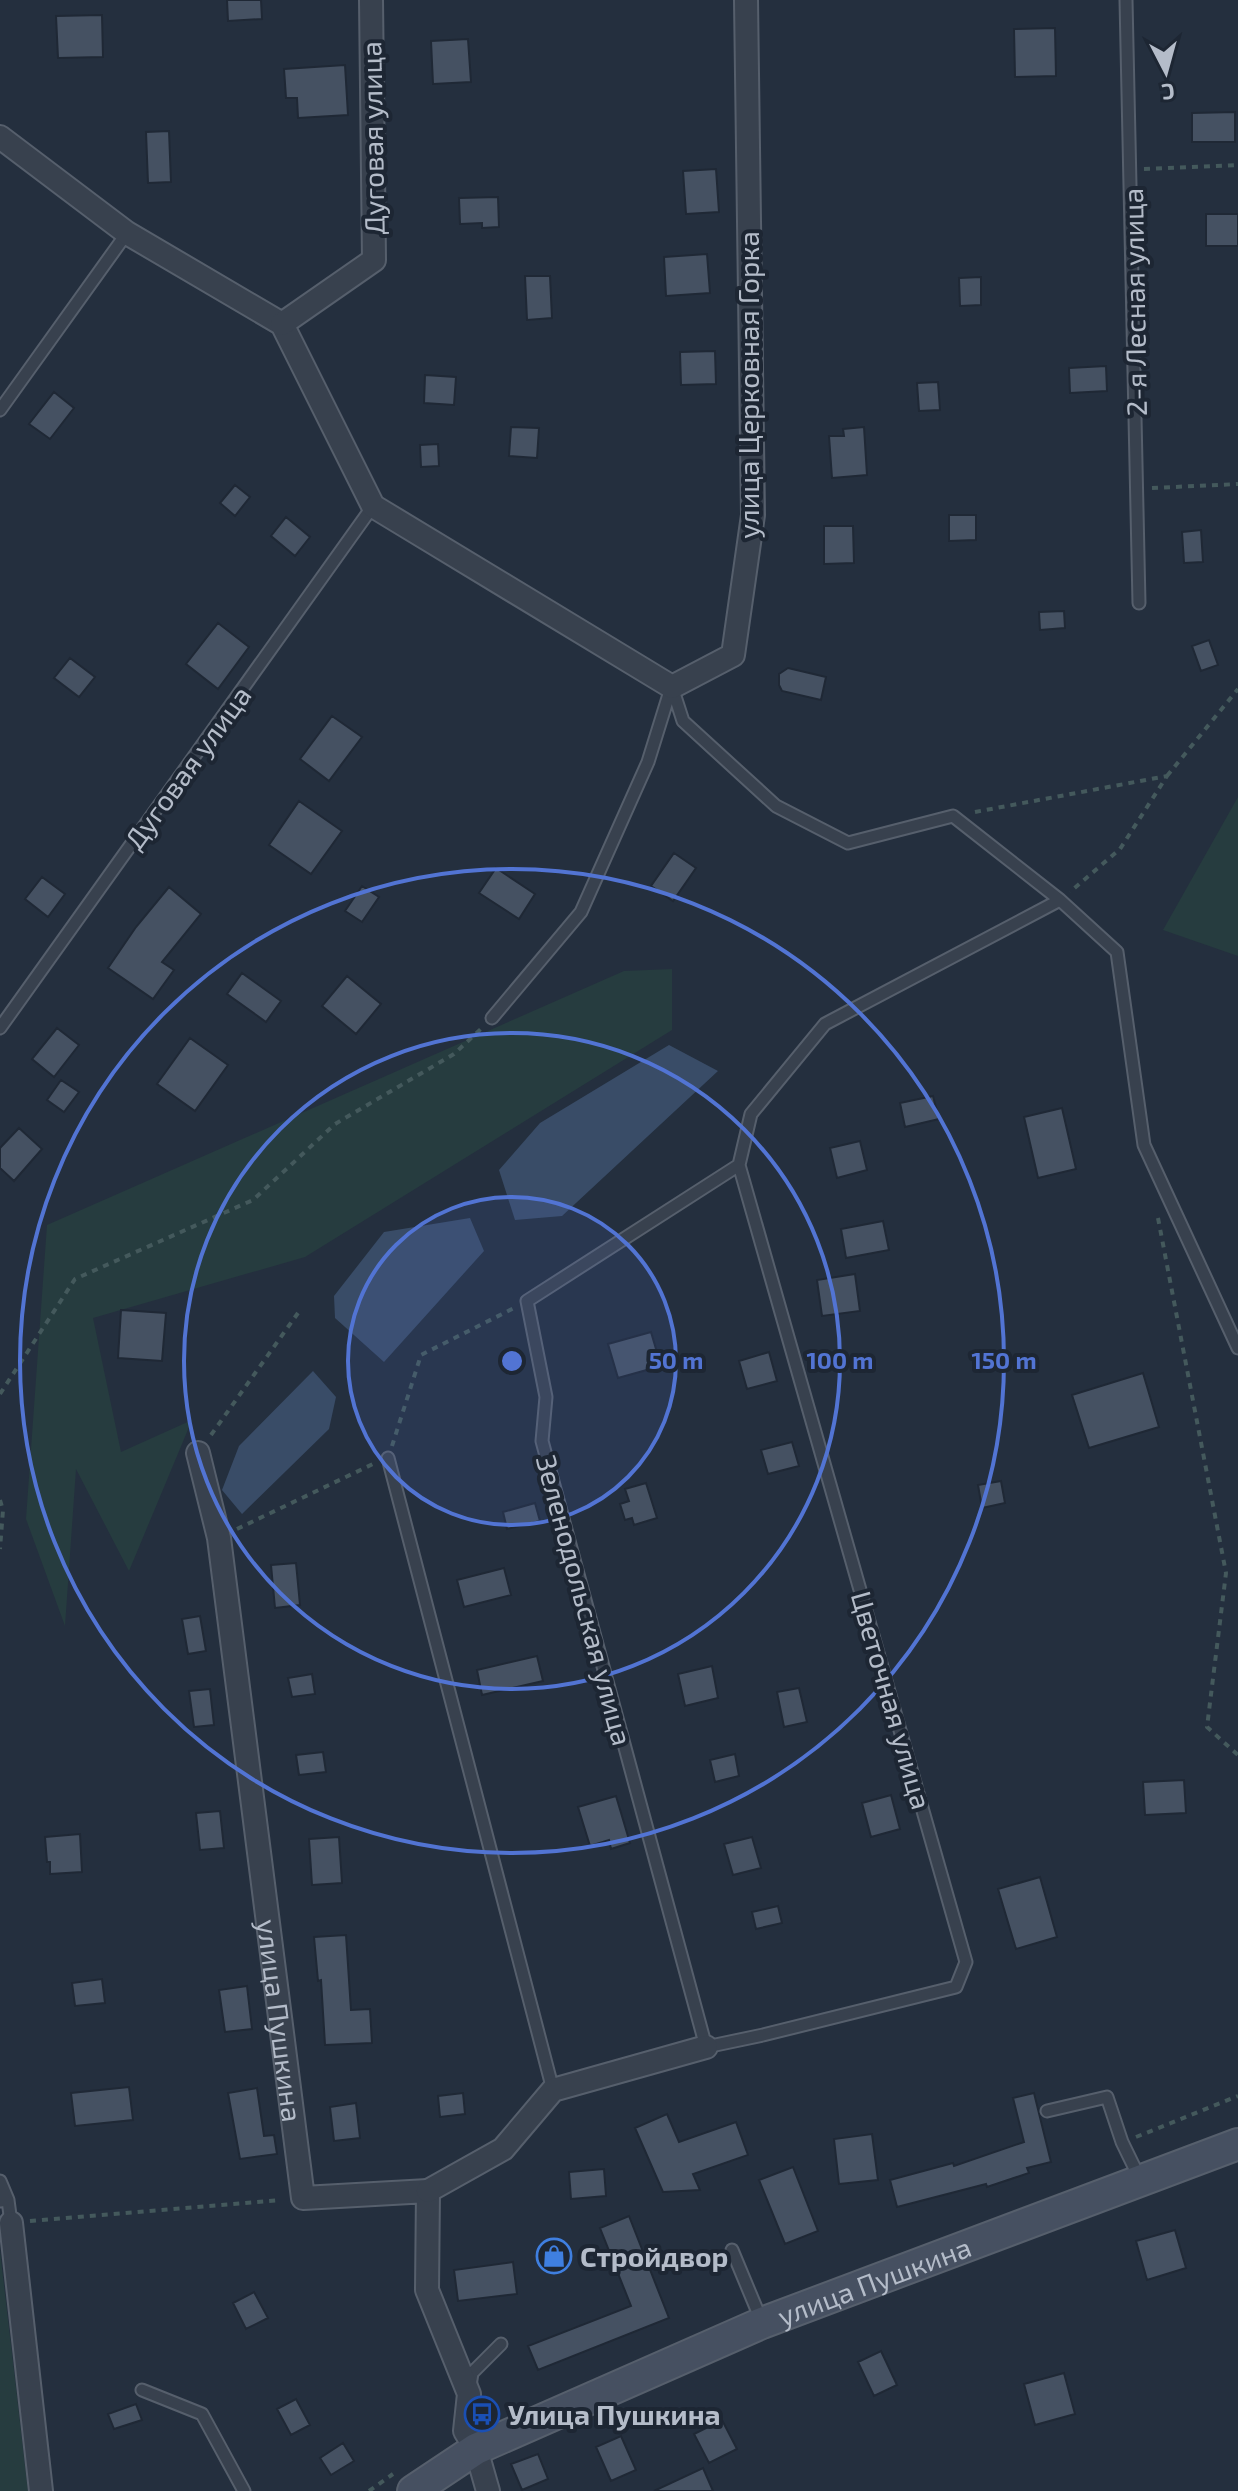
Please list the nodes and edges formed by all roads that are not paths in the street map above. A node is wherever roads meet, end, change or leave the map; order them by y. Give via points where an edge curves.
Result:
1 (371, 0) edge
2 (746, 0) edge
3 (1126, 0) edge
4 (0, 137) edge
5 (127, 233) junction
6 (282, 324) junction
7 (0, 410) edge
8 (373, 506) junction
9 (1139, 603) dead end
10 (672, 687) junction
11 (1060, 900) junction
12 (492, 1018) road end
13 (0, 1028) edge
14 (739, 1165) junction
15 (1238, 1348) edge
16 (198, 1453) road end
17 (388, 1458) road end
18 (706, 2047) junction
19 (553, 2090) junction
20 (1047, 2111) dead end
21 (1236, 2149) edge
22 (1141, 2180) junction
23 (0, 2181) edge
24 (428, 2191) junction
25 (6, 2208) edge
26 (732, 2250) dead end
27 (762, 2323) junction
28 (501, 2344) dead end
29 (142, 2390) dead end
30 (469, 2394) junction
31 (476, 2449) junction
32 (41, 2491) edge
33 (244, 2491) edge
34 (413, 2491) edge
35 (488, 2491) edge

1 - 6 street, Дуговая улица via 374,260
2 - 10 street, улица Церковная Горка via 753,515 733,655
3 - 9 lane, 2-я Лесная улица
4 - 5 street
5 - 6 street
5 - 7 lane
6 - 8 street
8 - 10 street
8 - 13 lane, Дуговая улица
10 - 11 lane via 683,721 776,806 848,843 953,816
10 - 12 lane via 648,762 581,912
11 - 14 lane via 825,1024 751,1114
11 - 15 lane via 1117,952 1144,1145
14 - 18 lane, Зеленодольская улица via 527,1301 546,1397 542,1441
14 - 18 lane, Цветочная улица via 966,1962 956,1987
16 - 24 street, улица Пушкина via 219,1538 303,2198
17 - 19 lane
18 - 19 street
19 - 24 street via 503,2149
20 - 22 lane via 1107,2097
21 - 22 main road, улица Пушкина
22 - 27 main road, улица Пушкина
23 - 25 lane
24 - 30 street via 427,2290
25 - 32 street
26 - 27 lane
27 - 31 main road, улица Пушкина
28 - 30 lane via 472,2373
29 - 33 lane via 202,2414
30 - 31 street via 465,2431
31 - 34 main road, улица Пушкина
31 - 35 street

